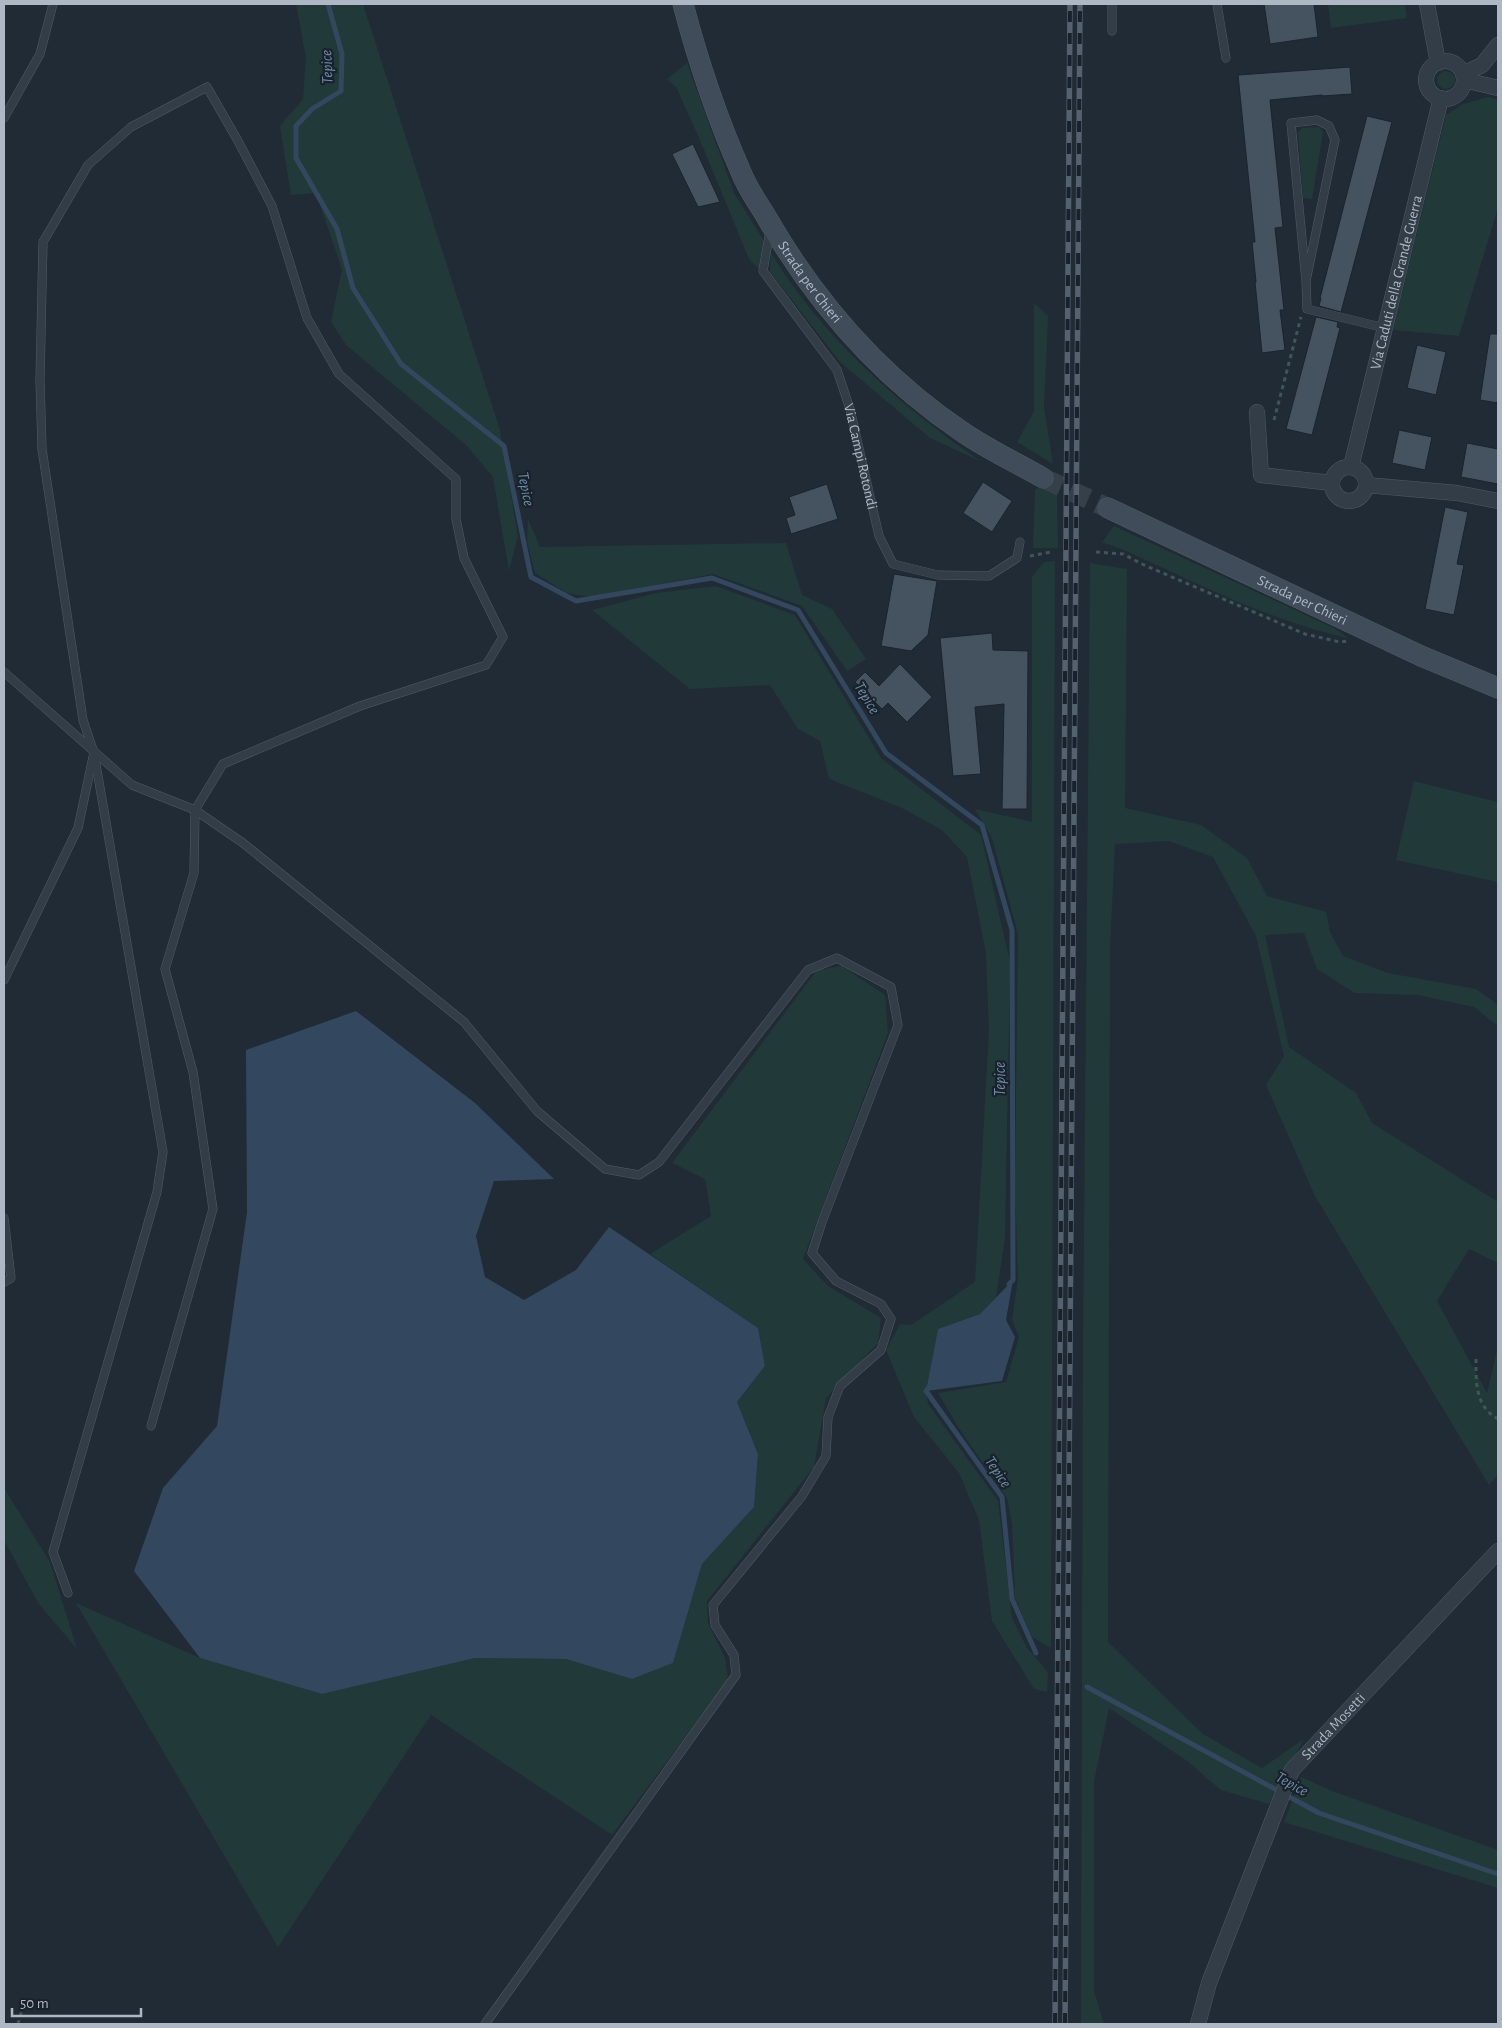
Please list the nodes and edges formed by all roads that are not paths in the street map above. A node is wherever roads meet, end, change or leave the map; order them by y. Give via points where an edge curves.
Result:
1 (53, 4) edge
2 (683, 4) edge
3 (1112, 4) edge
4 (1217, 4) edge
5 (1428, 4) edge
6 (1112, 31) dead end
7 (1498, 45) edge
8 (1226, 58) dead end
9 (1438, 63) junction
10 (1463, 77) junction
11 (1498, 88) edge
12 (1441, 98) junction
13 (4, 118) edge
14 (771, 225) junction
15 (1306, 281) junction
16 (1386, 329) junction
17 (1257, 412) dead end
18 (1351, 467) junction
19 (1043, 478) tunnel mouth
20 (1332, 483) junction
21 (1366, 485) junction
22 (1498, 501) edge
23 (1108, 508) tunnel mouth
24 (1020, 542) dead end
25 (4, 672) edge
26 (1498, 688) edge
27 (94, 753) junction
28 (195, 810) junction
29 (4, 980) edge
30 (4, 1218) edge
31 (4, 1282) edge
32 (151, 1426) dead end
33 (1498, 1551) edge
34 (68, 1593) dead end
35 (485, 2024) edge
36 (1198, 2024) edge

1 - 13 lane via 40,54
2 - 14 main road, Strada per Chieri via 711,97 738,165
3 - 6 lane
4 - 8 lane
5 - 9 street
7 - 10 street via 1482,66
9 - 10 street via 1453,63
9 - 12 street via 1429,71 1427,82 1431,92
10 - 11 street
10 - 12 street via 1461,91 1457,95
12 - 16 street, Via Caduti della Grande Guerra
14 - 19 main road, Strada per Chieri via 814,291 858,343 909,391 964,434
14 - 24 lane, Via Campi Rotondi via 763,272 837,370 850,409 879,536 893,564 938,575 989,576 1017,558
15 - 15 lane via 1291,123 1317,120 1329,126 1334,140
15 - 16 lane via 1307,309
16 - 18 street, Via Caduti della Grande Guerra
17 - 20 street via 1261,475
18 - 20 street via 1338,470
18 - 21 street via 1363,474
20 - 21 street via 1337,496 1347,501 1362,495
21 - 22 street via 1457,493
23 - 26 main road, Strada per Chieri via 1421,656
25 - 27 lane
27 - 28 lane via 132,784
27 - 28 lane via 83,720 42,449 40,380 44,242 88,165 131,127 207,87 272,206 307,318 339,374 456,479 456,519 464,558 503,638 486,665 360,706 223,764
27 - 29 lane via 78,828
27 - 34 lane via 163,1152 157,1192 54,1552
28 - 32 lane via 194,874 165,969 193,1072 213,1209
28 - 35 lane via 243,843 464,1022 537,1111 605,1169 638,1175 660,1162 808,970 837,958 891,987 898,1025 812,1254 836,1281 881,1304 892,1319 881,1350 840,1386 828,1417 826,1456 802,1496 713,1605 715,1624 734,1655 736,1675
30 - 31 lane via 11,1278
33 - 36 street, Strada Mosetti via 1292,1770 1209,1983

